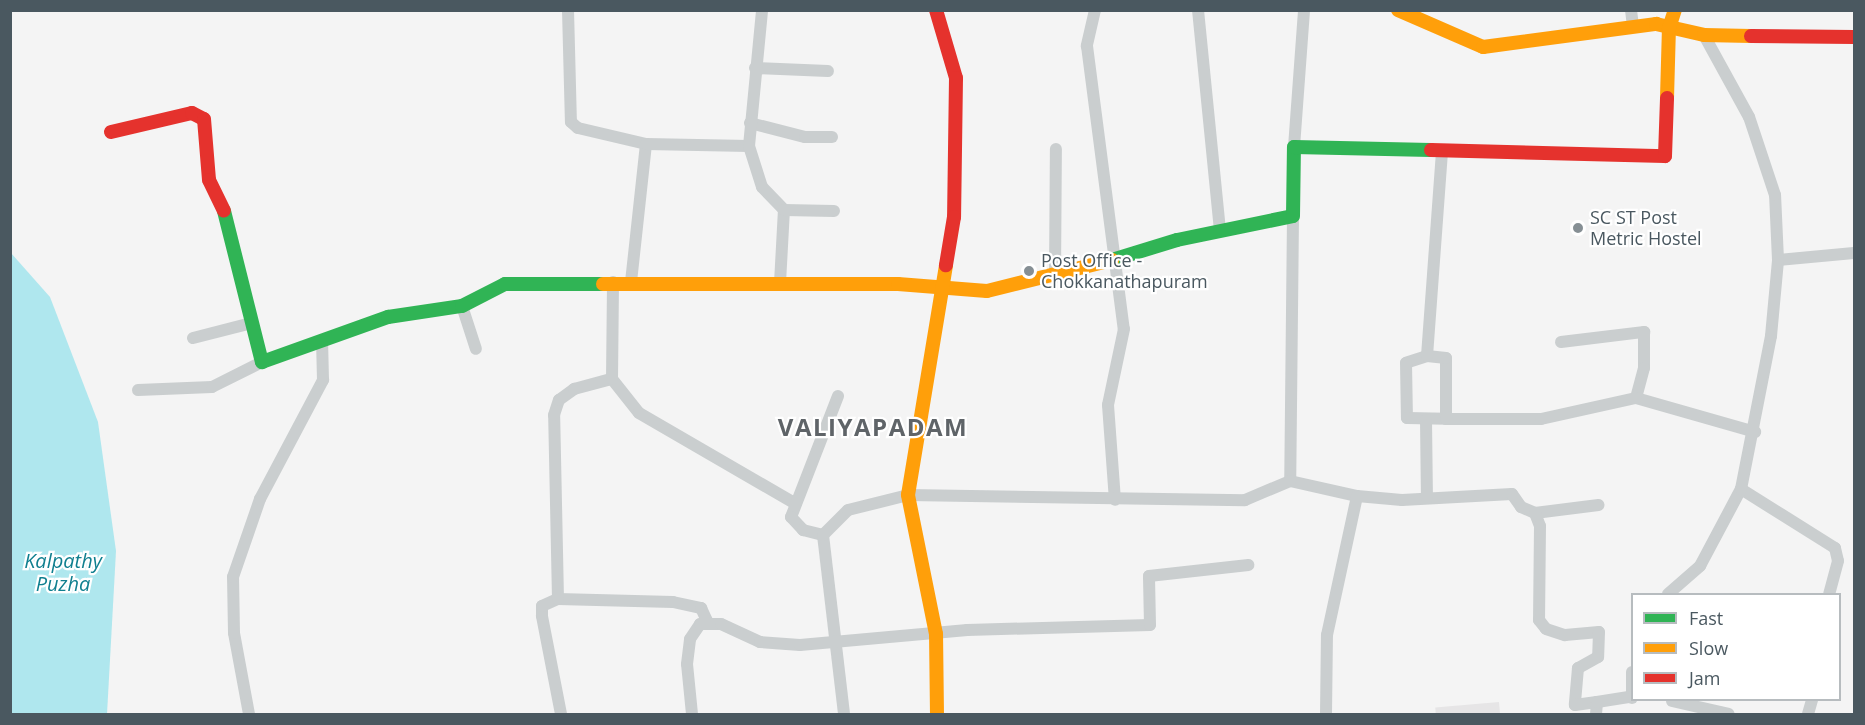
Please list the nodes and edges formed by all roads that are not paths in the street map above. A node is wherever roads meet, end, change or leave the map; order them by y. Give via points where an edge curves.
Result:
1 (568, 10) edge
2 (762, 10) edge
3 (936, 10) edge
4 (1095, 10) edge
5 (1198, 10) edge
6 (1304, 10) edge
7 (1398, 10) edge
8 (1631, 10) edge
9 (1675, 10) edge
10 (1633, 26) junction
11 (1669, 28) junction
12 (1704, 35) junction
13 (1854, 37) edge
14 (755, 68) junction
15 (828, 70) dead end
16 (750, 123) junction
17 (111, 132) dead end
18 (832, 137) dead end
19 (646, 144) junction
20 (749, 146) junction
21 (1294, 147) junction
22 (1056, 149) dead end
23 (1442, 152) junction
24 (784, 210) junction
25 (834, 211) dead end
26 (1293, 216) junction
27 (1220, 230) junction
28 (1854, 253) edge
29 (1112, 260) junction
30 (1778, 260) junction
31 (1055, 277) junction
32 (613, 282) junction
33 (631, 282) junction
34 (780, 283) junction
35 (946, 288) junction
36 (462, 306) junction
37 (252, 323) junction
38 (194, 338) dead end
39 (322, 340) junction
40 (1561, 342) dead end
41 (476, 349) dead end
42 (1427, 356) junction
43 (262, 362) junction
44 (612, 379) junction
45 (138, 390) dead end
46 (838, 396) dead end
47 (1636, 398) junction
48 (1446, 419) junction
49 (1426, 420) junction
50 (1755, 432) junction
51 (1290, 481) junction
52 (1740, 489) junction
53 (908, 495) junction
54 (1357, 496) junction
55 (1428, 498) junction
56 (1115, 500) junction
57 (796, 504) junction
58 (1598, 505) dead end
59 (1535, 513) junction
60 (823, 535) junction
61 (1248, 565) dead end
62 (1669, 593) edge
63 (1829, 593) edge
64 (558, 599) junction
65 (708, 623) junction
66 (936, 634) junction
67 (837, 644) junction
68 (1631, 698) edge
69 (1673, 701) edge
70 (1597, 708) edge
71 (249, 714) edge
72 (561, 714) edge
73 (692, 714) edge
74 (844, 714) edge
75 (937, 714) edge
76 (1326, 714) edge
77 (1728, 714) edge

1 - 19 street via 571,122 578,128
2 - 14 street
3 - 35 street via 956,78 957,159
4 - 29 street via 1087,46
5 - 27 street
6 - 21 street
7 - 10 street via 1483,47
8 - 10 street
9 - 11 street
10 - 11 street
11 - 12 street
11 - 23 street via 1665,156
12 - 13 street
12 - 30 street via 1749,117 1776,195
14 - 15 street
14 - 16 street
16 - 18 street via 785,128 805,137
16 - 20 street
17 - 37 street via 192,113 204,119 209,180 222,201
19 - 20 street
19 - 33 street
20 - 24 street via 762,187
21 - 23 street
21 - 26 street
22 - 31 street
23 - 42 street
24 - 25 street
24 - 34 street
26 - 27 street
26 - 51 street
27 - 29 street
28 - 30 street
29 - 31 street
29 - 56 street via 1124,328 1108,405
30 - 50 street
31 - 35 street via 987,291
32 - 33 street
32 - 36 street via 505,284
32 - 44 street
33 - 34 street
34 - 35 street
35 - 53 street
36 - 39 street via 388,317
36 - 41 street
37 - 38 street
37 - 43 street
39 - 43 street
39 - 71 street via 323,380 260,499 233,577 234,633
40 - 47 street via 1644,332 1644,368
42 - 48 street via 1446,358
42 - 49 street via 1406,363 1407,418
43 - 45 street via 212,387
44 - 57 street via 639,413
44 - 64 street via 574,389 559,400 554,415
46 - 57 street
47 - 48 street via 1541,419
47 - 50 street
48 - 49 street
49 - 55 street
50 - 52 street
51 - 54 street
51 - 56 street via 1245,500
52 - 62 street via 1700,566
52 - 63 street via 1835,548 1838,561
53 - 56 street
53 - 60 street via 848,510
53 - 66 street
54 - 55 street
54 - 76 street via 1327,635
55 - 59 street via 1512,494 1521,507
57 - 60 street via 791,517 803,530
58 - 59 street
59 - 70 street via 1540,526 1539,620 1546,629 1565,635 1599,632 1598,657 1578,668 1575,705
60 - 67 street
61 - 66 street via 1149,576 1150,625
64 - 65 street via 673,602 701,608
64 - 72 street via 542,606 542,616
65 - 67 street via 760,642
65 - 73 street via 700,624 690,639 687,664
66 - 67 street
66 - 75 street
67 - 74 street
68 - 70 street
69 - 77 street

